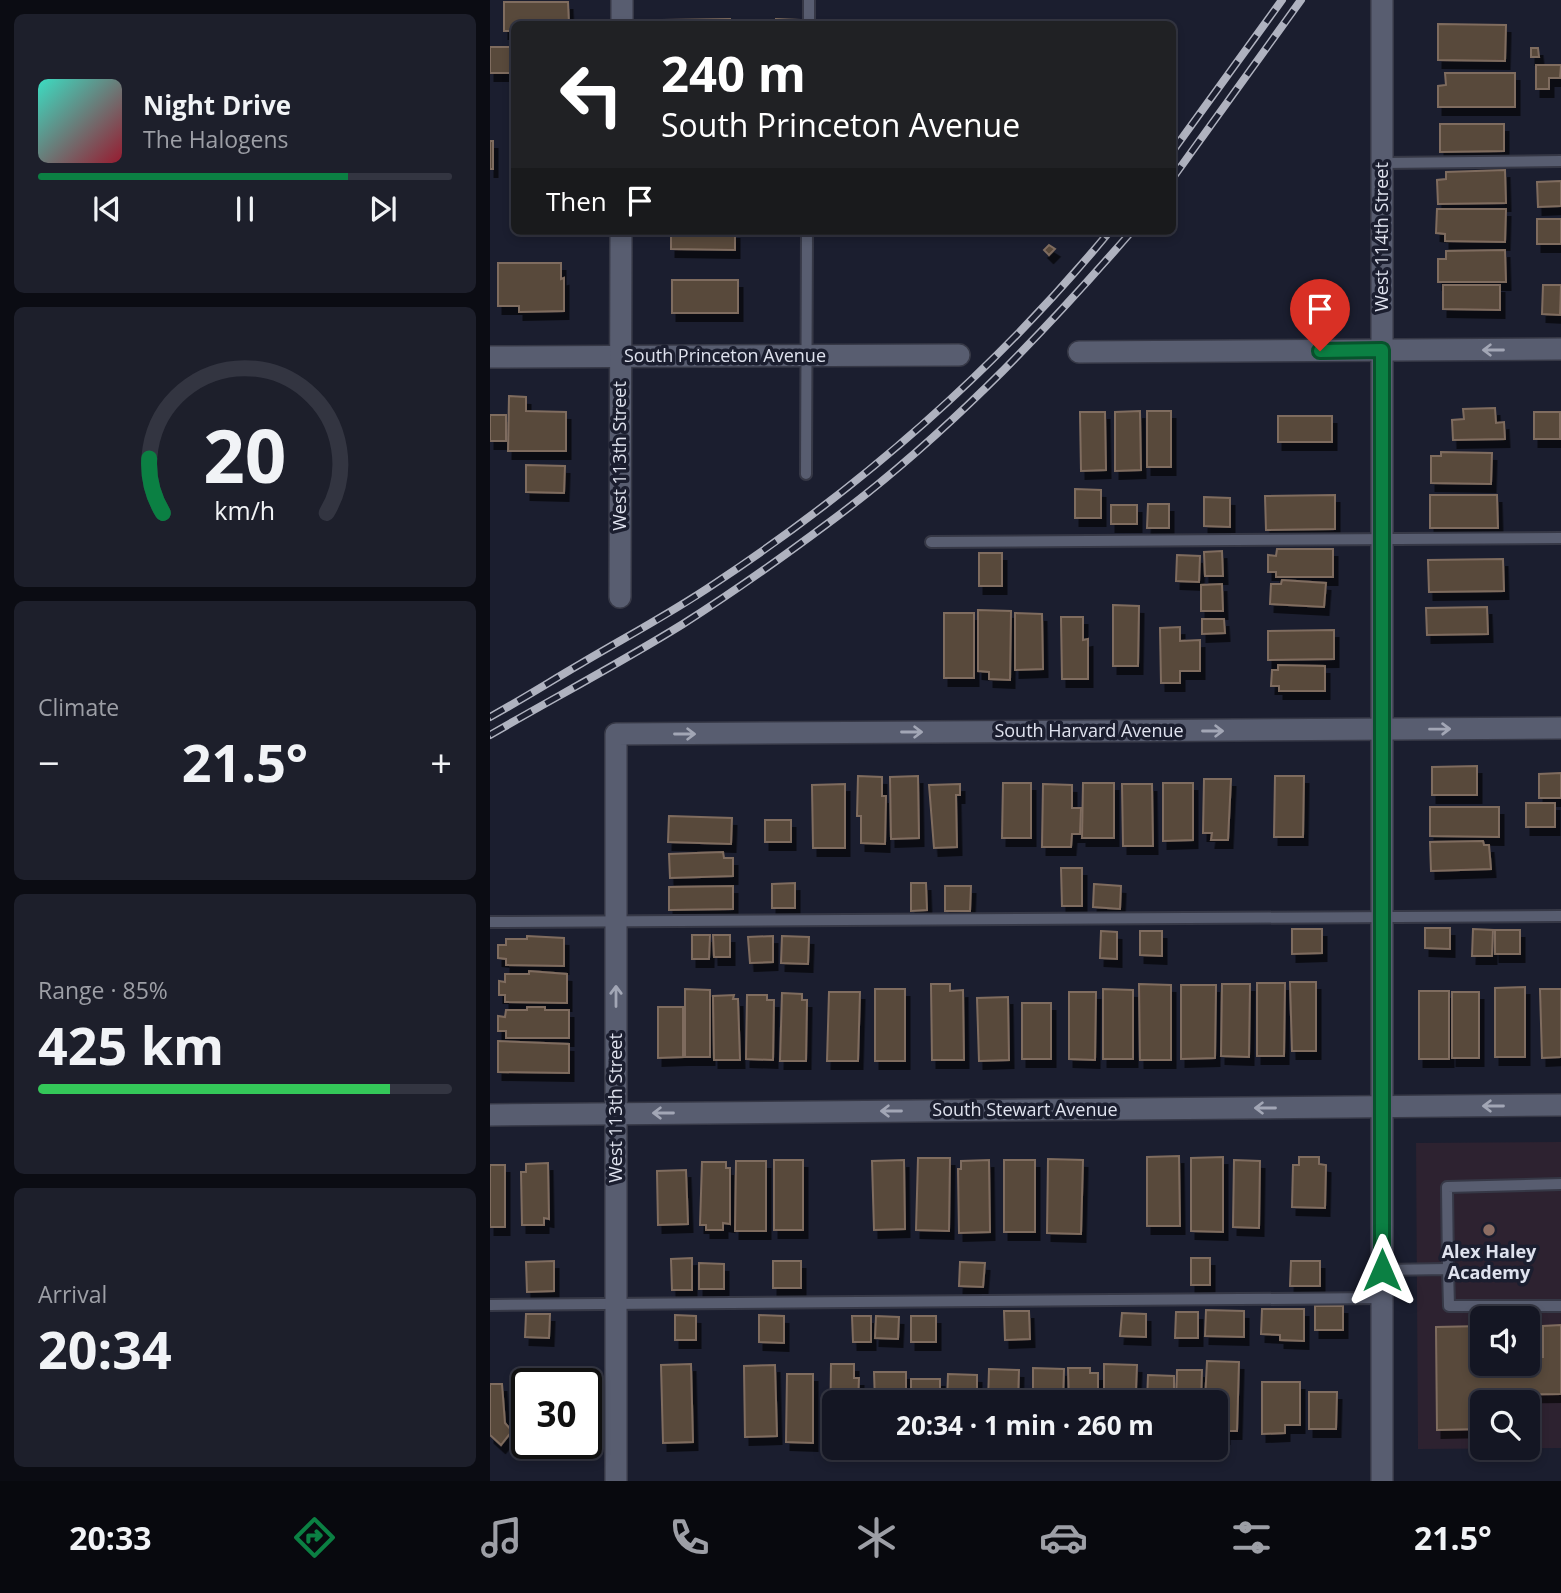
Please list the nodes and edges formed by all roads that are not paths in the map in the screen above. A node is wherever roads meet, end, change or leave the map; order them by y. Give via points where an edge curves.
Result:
1 (622, 0) edge
2 (809, 0) edge
3 (1382, 0) edge
4 (622, 21) edge
5 (809, 21) edge
6 (1561, 161) edge
7 (1382, 163) junction
8 (621, 235) edge
9 (807, 235) edge
10 (1561, 349) edge
11 (1382, 350) junction
12 (1079, 352) dead end
13 (807, 355) junction
14 (959, 355) dead end
15 (621, 356) junction
16 (490, 357) edge
17 (806, 474) dead end
18 (1561, 538) edge
19 (1382, 540) junction
20 (931, 542) dead end
21 (620, 597) dead end
22 (1561, 728) edge
23 (1382, 730) junction
24 (616, 734) joint
25 (1561, 916) edge
26 (1382, 918) junction
27 (490, 922) edge
28 (616, 922) junction
29 (1561, 1105) edge
30 (1382, 1107) junction
31 (616, 1113) junction
32 (490, 1115) edge
33 (1561, 1184) edge
34 (1448, 1269) junction
35 (1382, 1270) junction
36 (1382, 1298) junction
37 (616, 1304) junction
38 (490, 1305) edge
39 (1561, 1306) edge
40 (616, 1481) edge
41 (1382, 1481) edge

1 - 4 street
2 - 5 lane
3 - 7 street, West 114th Street
6 - 7 lane
7 - 11 street, West 114th Street
8 - 15 street, West 113th Street
9 - 13 lane
10 -> 11 street
11 - 12 street
11 - 19 street, West 114th Street
13 - 14 street, South Princeton Avenue
13 - 15 street, South Princeton Avenue
13 - 17 lane
15 - 16 street, South Princeton Avenue
15 - 21 street, West 113th Street
18 - 19 lane
19 - 20 lane
19 - 23 street, West 114th Street
23 -> 22 street, South Harvard Avenue
24 -> 23 street, South Harvard Avenue
23 - 26 street, West 114th Street
24 - 28 street, West 113th Street
25 - 26 lane
26 - 28 lane
26 - 30 street, West 114th Street
27 - 28 lane
31 -> 28 street, West 113th Street
29 -> 30 street, South Stewart Avenue
30 -> 31 street, South Stewart Avenue
30 - 35 street, West 114th Street
31 - 32 street, South Stewart Avenue
31 - 37 street, West 113th Street
33 - 34 lane via 1447,1187
34 - 35 lane
34 - 39 lane via 1449,1306
35 - 36 street, West 114th Street
36 - 37 lane
36 - 41 street, West 114th Street
37 - 38 lane
37 - 40 street, West 113th Street

